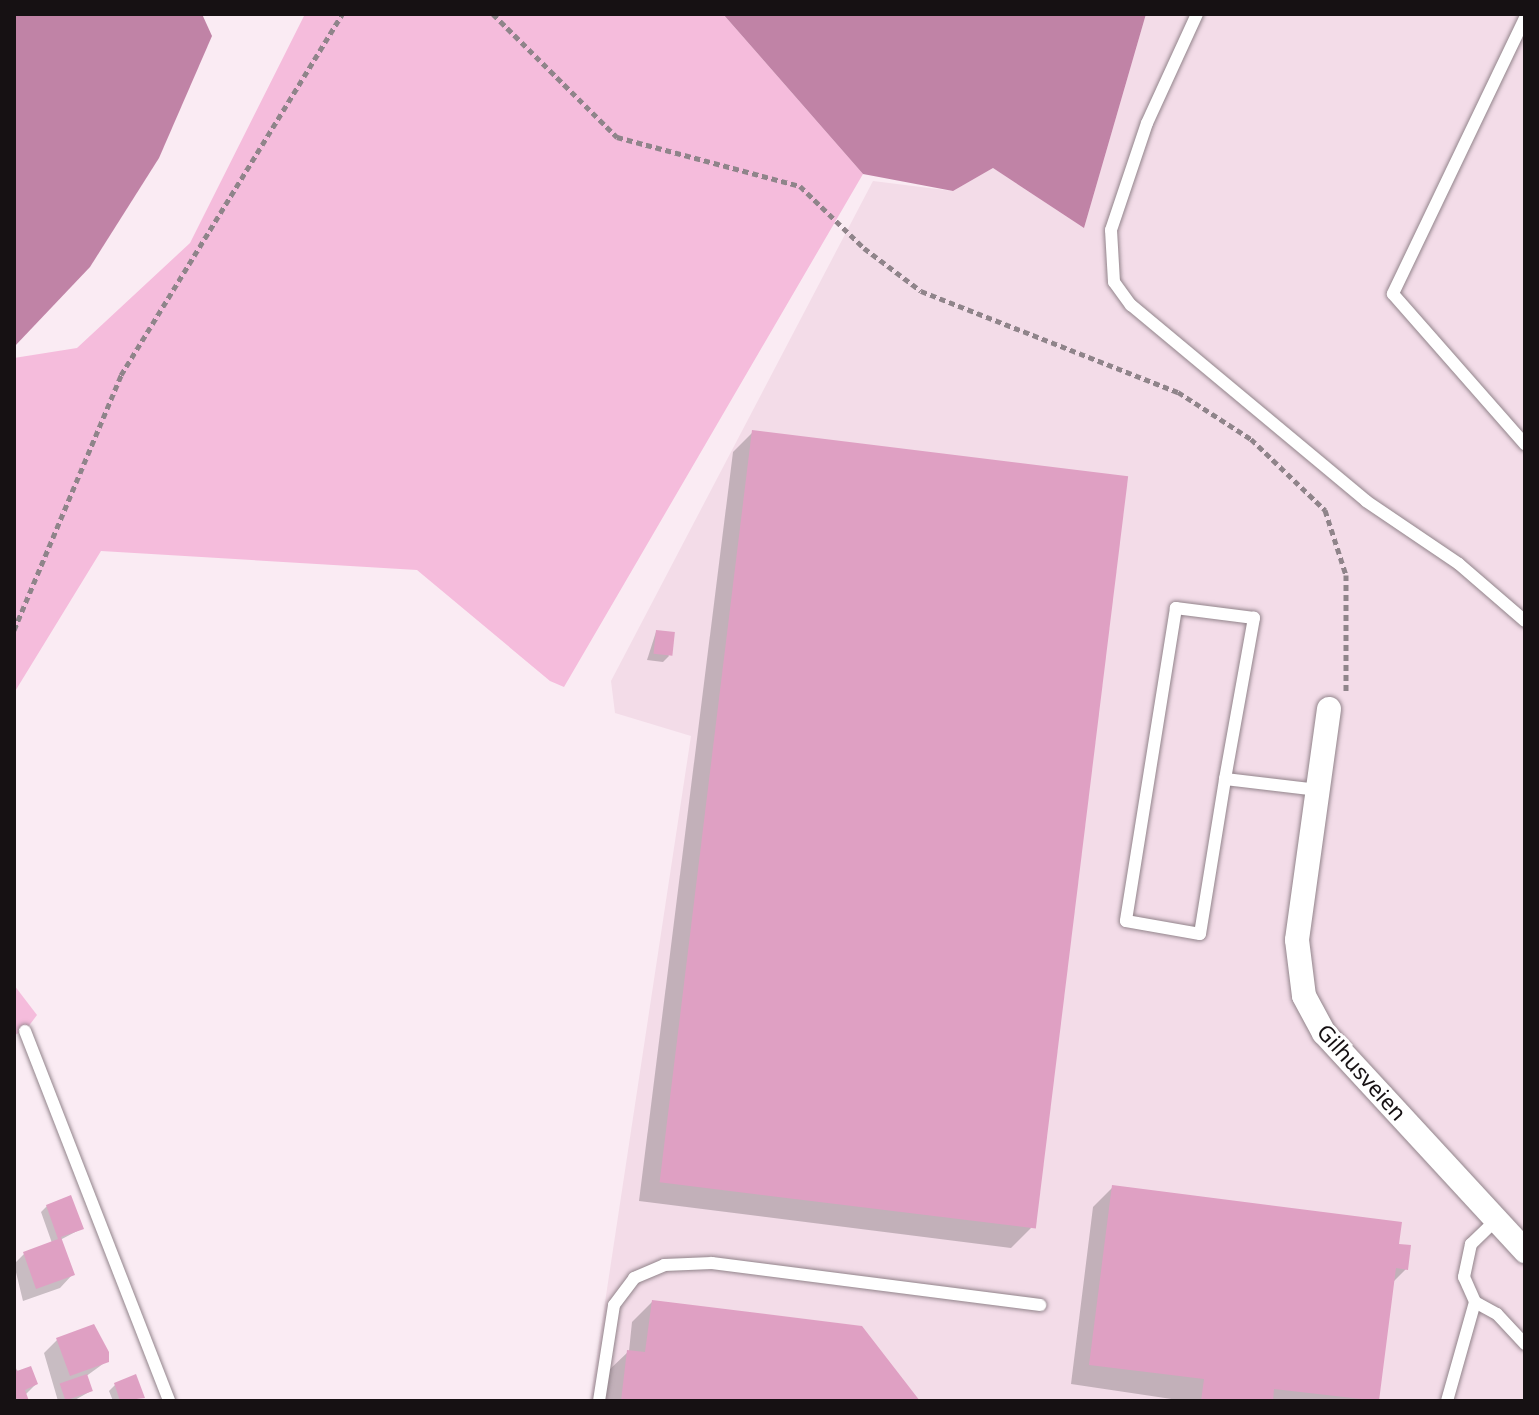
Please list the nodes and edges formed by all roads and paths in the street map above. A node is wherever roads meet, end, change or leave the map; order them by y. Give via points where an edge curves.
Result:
1 (342, 14) edge
2 (493, 14) edge
3 (1197, 14) edge
4 (1525, 18) edge
5 (1525, 444) edge
6 (1525, 621) edge
7 (14, 630) edge
8 (1337, 704) joint
9 (1225, 779) junction
10 (1318, 790) junction
11 (25, 1031) dead end
12 (1496, 1220) junction
13 (1525, 1251) edge
14 (1475, 1302) junction
15 (1040, 1305) dead end
16 (1525, 1344) edge
17 (169, 1401) edge
18 (599, 1401) edge
19 (1447, 1401) edge

1 - 7 path via 121,375
2 - 8 path via 617,137 800,186 864,248 921,291 1178,392 1251,439 1325,510 1346,575
3 - 6 lane via 1147,123 1111,230 1114,282 1131,305 1366,501 1459,564
4 - 5 lane via 1393,294
8 - 10 street, Gilhusveien
9 - 9 lane via 1200,934 1126,921 1176,608 1254,618
9 - 10 lane
10 - 12 street, Gilhusveien via 1297,940 1304,996 1324,1033
11 - 17 lane
12 - 13 street, Gilhusveien
12 - 14 lane via 1471,1244 1464,1277
14 - 16 lane via 1497,1314
14 - 19 lane
15 - 18 lane via 712,1263 664,1265 634,1278 614,1305

